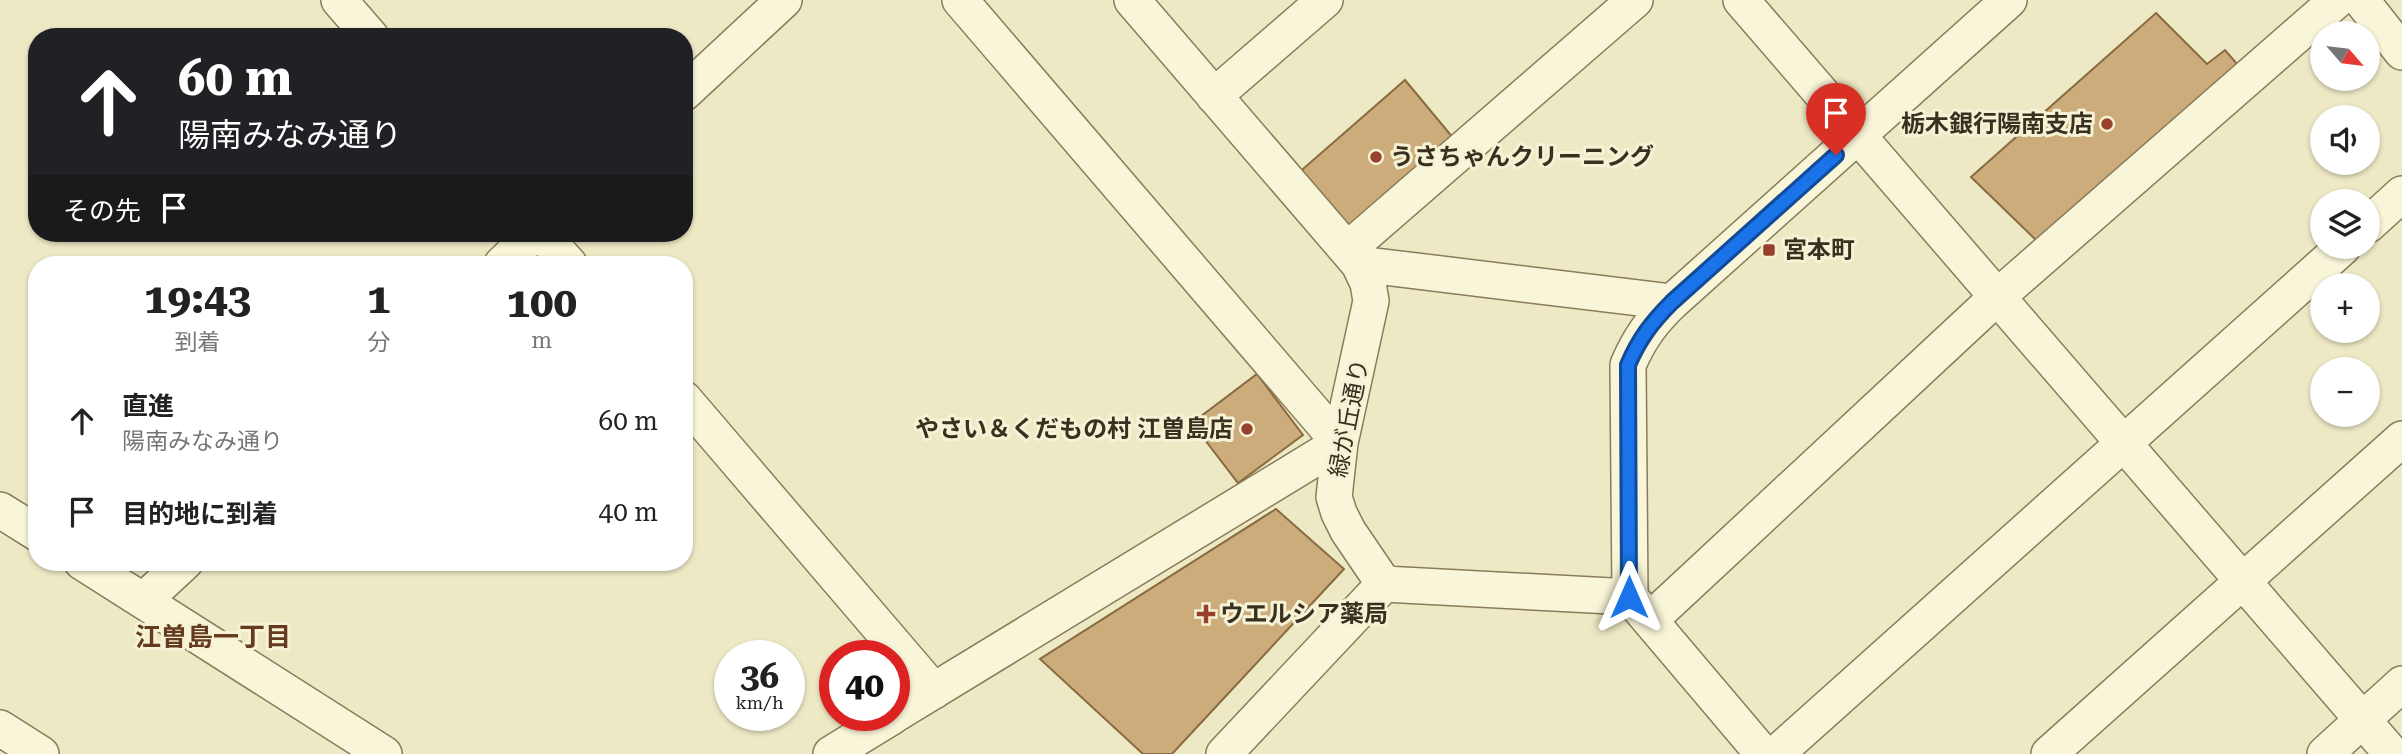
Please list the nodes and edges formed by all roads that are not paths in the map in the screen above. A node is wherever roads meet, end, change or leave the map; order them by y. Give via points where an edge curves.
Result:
1 (339, 0) edge
2 (784, 0) edge
3 (960, 0) edge
4 (1325, 0) edge
5 (1635, 0) edge
6 (1741, 0) edge
7 (2009, 0) edge
8 (2337, 0) edge
9 (2361, 0) edge
10 (1146, 5) edge
11 (363, 28) edge
12 (2402, 52) edge
13 (693, 85) edge
14 (1214, 96) junction
15 (1857, 136) junction
16 (2402, 194) edge
17 (2380, 214) edge
18 (525, 242) edge
19 (549, 242) edge
20 (511, 256) edge
21 (562, 256) edge
22 (1353, 257) junction
23 (2330, 259) edge
24 (1996, 298) junction
25 (1672, 302) junction
26 (693, 410) edge
27 (2402, 439) edge
28 (1340, 443) junction
29 (2123, 445) junction
30 (0, 510) edge
31 (28, 527) edge
32 (97, 571) edge
33 (175, 571) edge
34 (2242, 582) junction
35 (1384, 584) junction
36 (144, 600) junction
37 (1640, 608) junction
38 (2402, 684) edge
39 (934, 691) junction
40 (910, 705) edge
41 (2363, 720) junction
42 (0, 728) edge
43 (868, 731) edge
44 (375, 752) edge
45 (41, 754) edge
46 (831, 754) edge
47 (1224, 754) edge
48 (1763, 754) edge
49 (1776, 754) edge
50 (2049, 754) edge
51 (2325, 754) edge
52 (2392, 754) edge

1 - 11 street
2 - 13 street
3 - 28 street
4 - 14 street
5 - 22 street
6 - 15 street
7 - 15 street
8 - 24 street
9 - 12 street
10 - 14 street, 緑が丘通り
14 - 22 street, 緑が丘通り
15 - 24 street
15 - 25 street
16 - 17 street
18 - 20 street
19 - 21 street
22 - 25 street
22 - 28 street, 緑が丘通り via 1368,284 1371,301
23 - 29 street
24 - 29 street
24 - 37 street
25 - 37 street via 1638,341 1628,365
26 - 39 street
27 - 34 street
28 - 35 street, 緑が丘通り via 1334,497 1339,513
28 - 39 street
29 - 34 street
29 - 49 street
30 - 31 street
32 - 36 street
33 - 36 street
34 - 41 street
34 - 50 street
35 - 37 street
35 - 47 street
36 - 44 street
37 - 48 street
38 - 41 street
39 - 40 street
41 - 51 street
41 - 52 street
42 - 45 street
43 - 46 street

